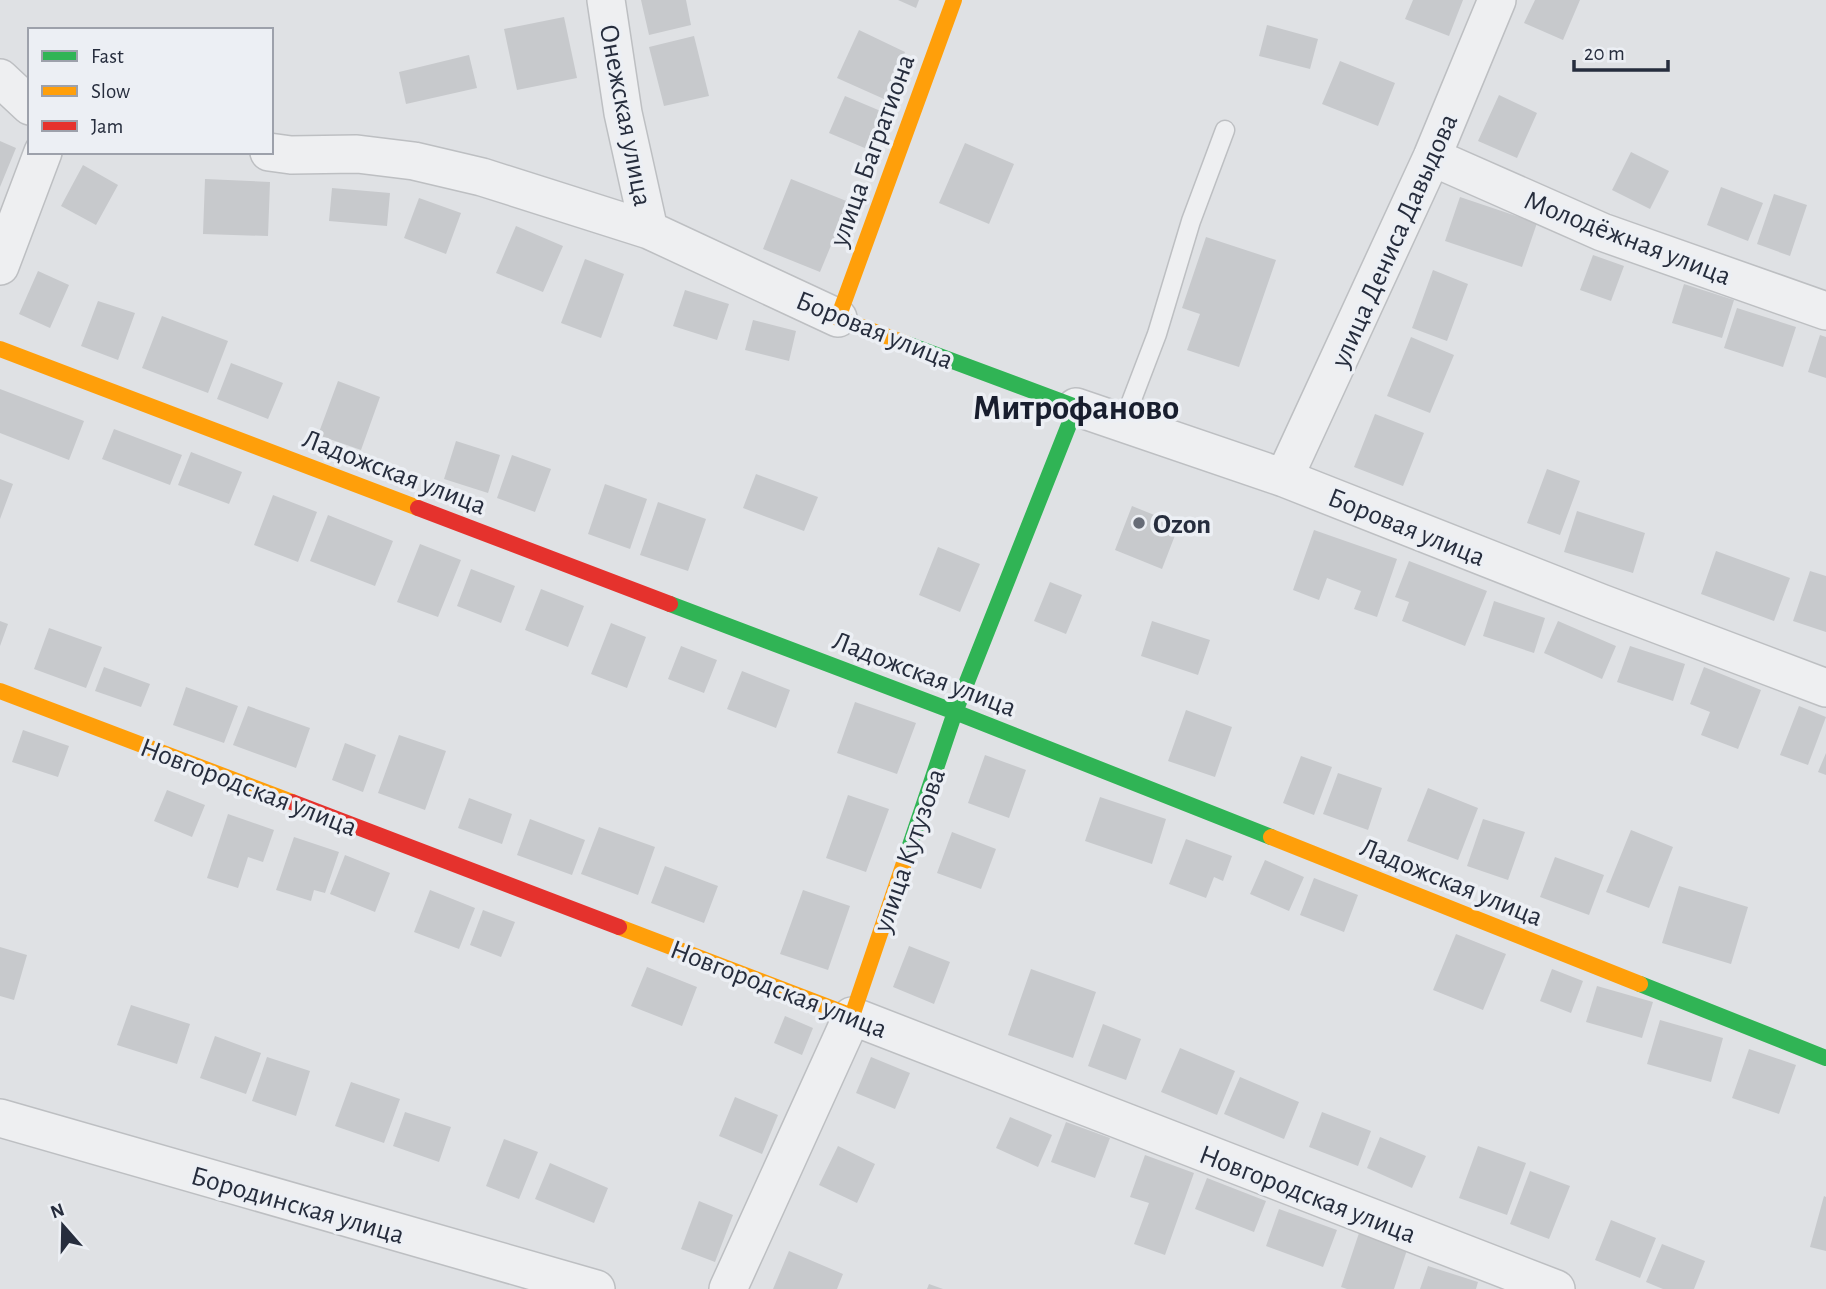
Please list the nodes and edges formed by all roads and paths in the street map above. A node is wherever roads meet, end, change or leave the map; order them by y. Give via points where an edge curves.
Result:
1 (606, 0) edge
2 (954, 0) edge
3 (1497, 0) edge
4 (0, 78) edge
5 (28, 104) edge
6 (0, 116) edge
7 (28, 123) edge
8 (1225, 130) dead end
9 (273, 153) edge
10 (42, 154) edge
11 (1432, 157) junction
12 (649, 230) junction
13 (0, 266) edge
14 (1826, 311) edge
15 (838, 318) junction
16 (0, 349) edge
17 (1076, 407) junction
18 (1123, 423) junction
19 (1284, 478) junction
20 (1826, 688) edge
21 (0, 691) edge
22 (955, 712) junction
23 (852, 1016) junction
24 (1826, 1058) edge
25 (0, 1118) edge
26 (596, 1289) edge
27 (728, 1289) edge
28 (1556, 1289) edge

1 - 12 street, Онежская улица via 622,113
2 - 15 street, улица Багратиона
3 - 11 street, улица Дениса Давыдова
4 - 5 street
6 - 7 street
8 - 18 lane
9 - 12 street, Боровая улица via 357,154 414,161 482,177
10 - 13 street
11 - 14 street, Молодёжная улица via 1602,232
11 - 19 street, улица Дениса Давыдова
12 - 15 street, Боровая улица
15 - 17 street, Боровая улица
16 - 22 street, Ладожская улица
17 - 18 street, Боровая улица
17 - 22 street, улица Кутузова
18 - 19 street, Боровая улица
19 - 20 street, Боровая улица
21 - 23 street, Новгородская улица
22 - 23 street, улица Кутузова
22 - 24 street, Ладожская улица
23 - 27 street, улица Кутузова
23 - 28 street, Новгородская улица
25 - 26 street, Бородинская улица

